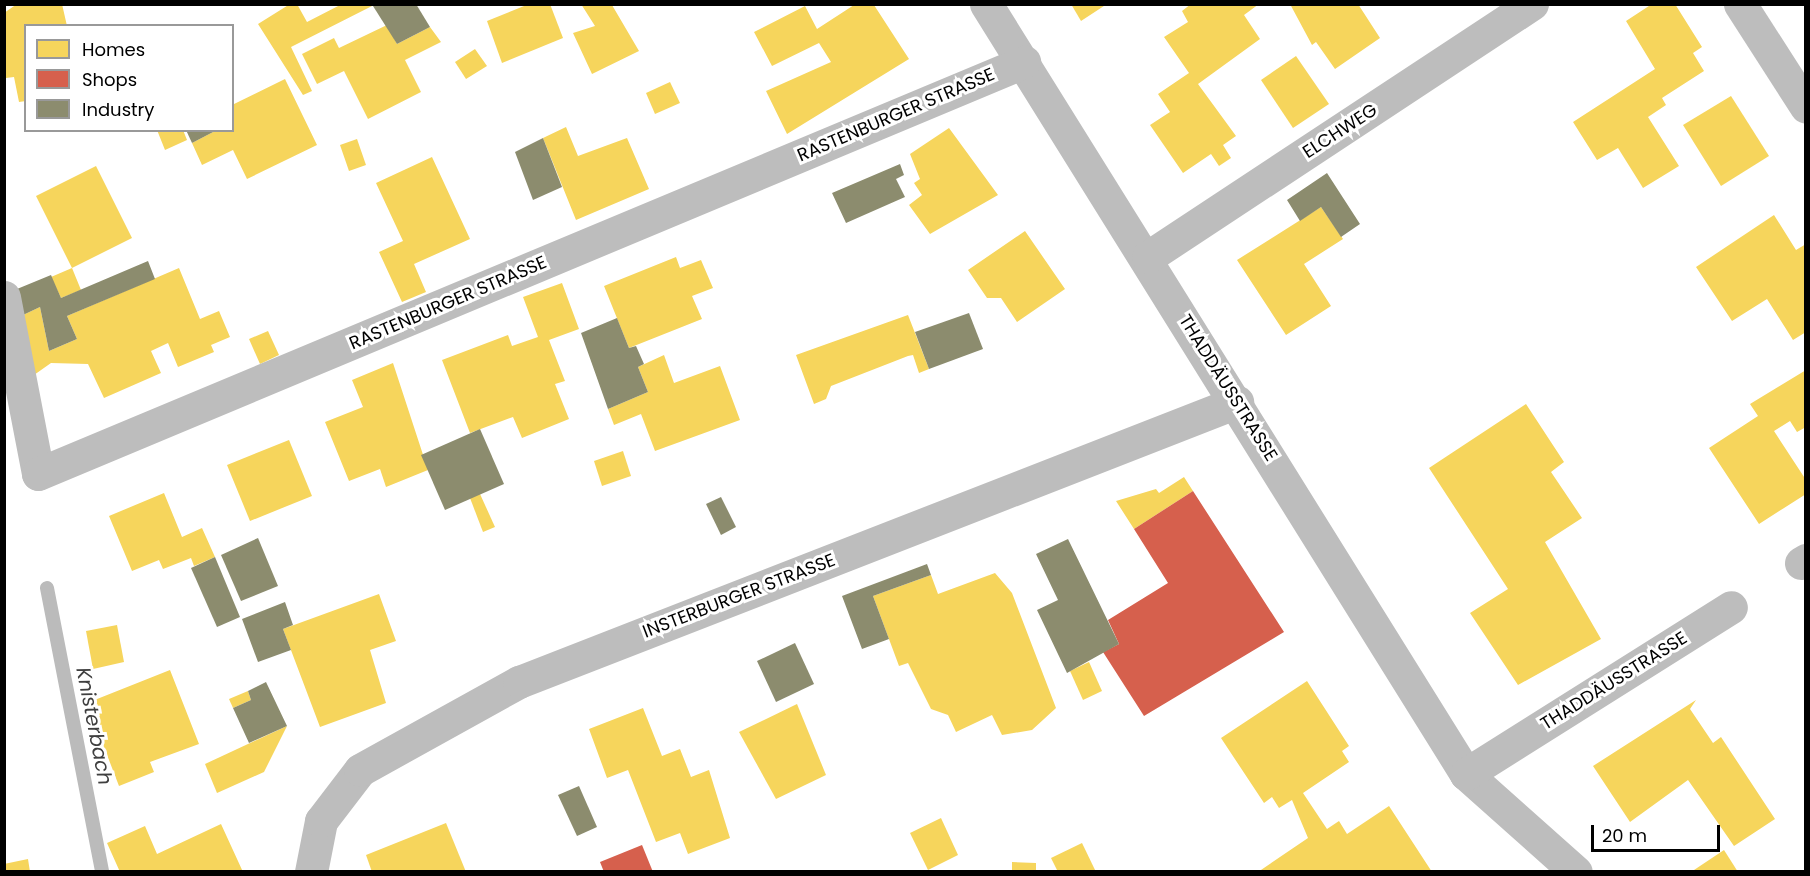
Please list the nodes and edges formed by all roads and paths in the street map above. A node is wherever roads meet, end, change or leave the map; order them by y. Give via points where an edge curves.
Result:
1 (986, 4) edge
2 (1532, 4) edge
3 (1740, 4) edge
4 (1024, 62) junction
5 (1806, 107) edge
6 (1148, 258) junction
7 (4, 297) edge
8 (1237, 402) junction
9 (1731, 607) dead end
10 (1467, 774) junction
11 (311, 872) edge
12 (1576, 872) edge

1 - 4 street, THADDÄUSSTRASSE
2 - 6 street, ELCHWEG
3 - 5 street
4 - 6 street, THADDÄUSSTRASSE
4 - 7 street, RASTENBURGER STRASSE via 39,474
6 - 8 street, THADDÄUSSTRASSE
8 - 10 street, THADDÄUSSTRASSE
8 - 11 street, INSTERBURGER STRASSE via 519,682 360,770 321,821
9 - 10 street, THADDÄUSSTRASSE
10 - 12 street, THADDÄUSSTRASSE

